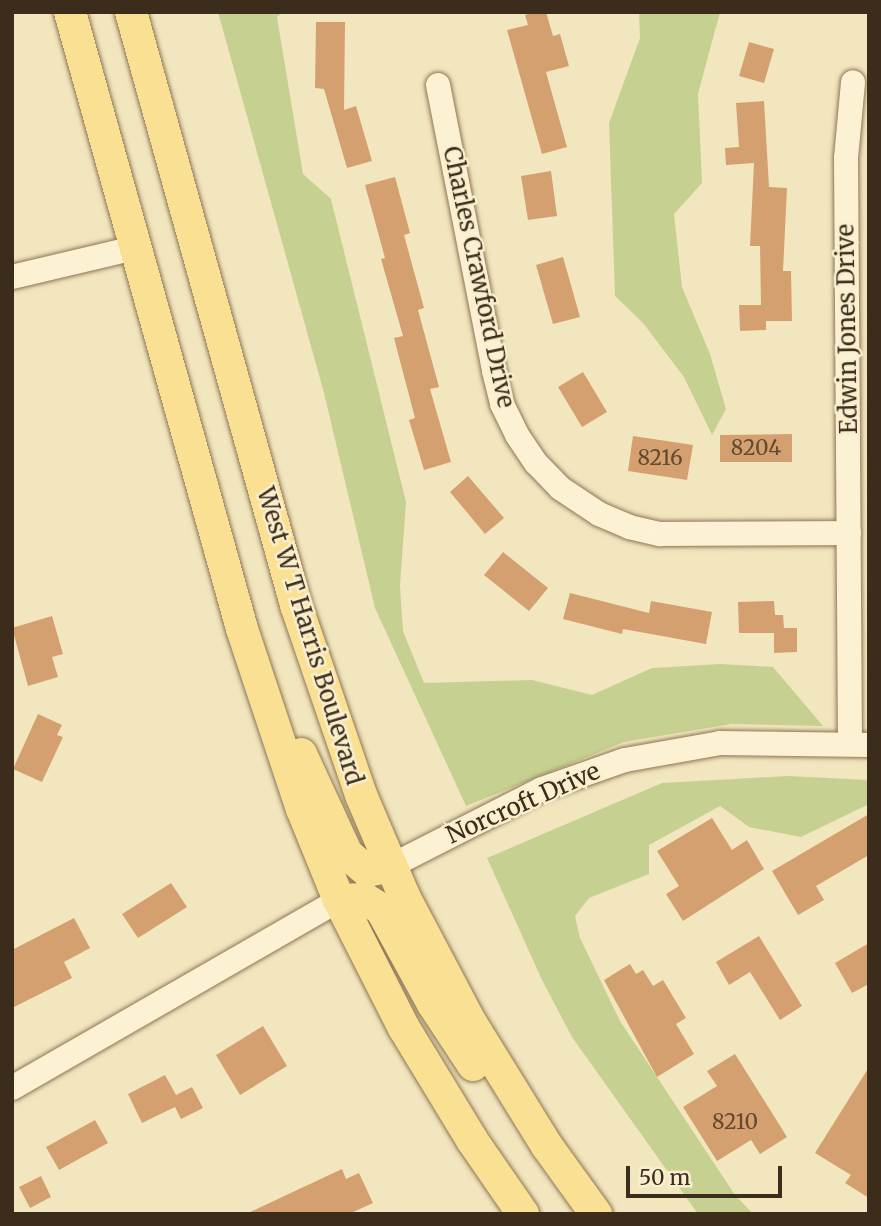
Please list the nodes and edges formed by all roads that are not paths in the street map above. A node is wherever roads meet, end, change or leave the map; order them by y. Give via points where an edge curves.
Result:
1 (70, 12) edge
2 (131, 12) edge
3 (853, 82) dead end
4 (438, 85) dead end
5 (135, 248) junction
6 (12, 277) edge
7 (849, 533) junction
8 (256, 670) junction
9 (860, 745) edge
10 (391, 866) junction
11 (339, 900) junction
12 (12, 1088) edge
13 (547, 1146) junction
14 (523, 1214) edge
15 (596, 1214) edge

1 - 5 main road
2 - 10 main road, West W T Harris Boulevard via 296,605 360,795
3 - 7 street, Edwin Jones Drive via 846,158
4 - 7 street, Charles Crawford Drive via 502,404 536,463 560,488 599,514 660,534
5 - 6 street
5 - 8 main road
7 - 9 street, Edwin Jones Drive
8 - 10 main road via 347,853 367,871
8 - 11 main road via 298,798
9 - 10 street, Norcroft Drive via 720,743 625,760 542,789
10 - 13 main road, West W T Harris Boulevard via 465,1011
11 - 12 street
11 - 13 main road via 365,899 381,909 474,1067
11 - 14 main road via 410,1038
13 - 15 main road, West W T Harris Boulevard

